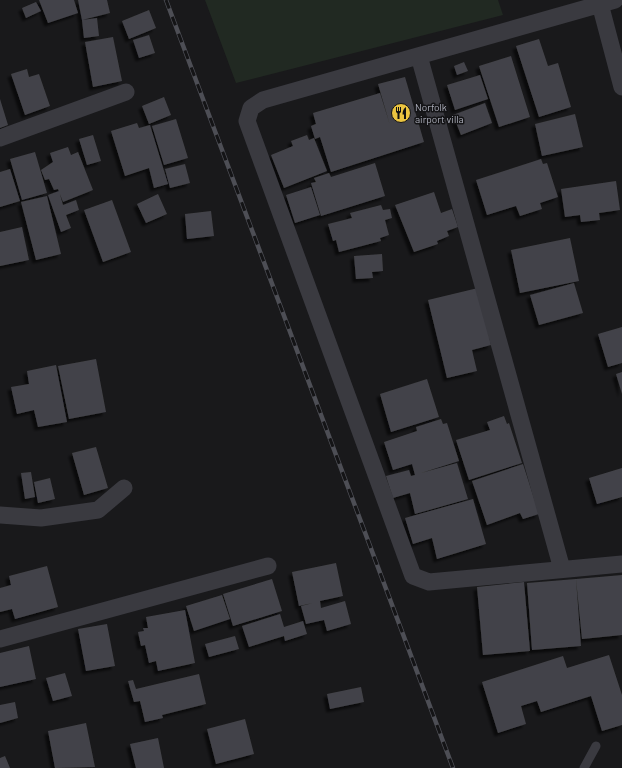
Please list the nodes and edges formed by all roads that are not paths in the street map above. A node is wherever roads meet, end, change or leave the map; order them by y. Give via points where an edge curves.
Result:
1 (605, 1) edge
2 (419, 56) junction
3 (622, 86) edge
4 (126, 92) dead end
5 (0, 138) edge
6 (124, 488) dead end
7 (0, 515) edge
8 (622, 564) edge
9 (268, 566) dead end
10 (562, 569) junction
11 (0, 639) edge
12 (596, 746) dead end
13 (584, 768) edge

1 - 2 street
1 - 3 street
2 - 10 street
2 - 10 street via 263,100 251,108 248,121 413,576 429,582
4 - 5 street
6 - 7 street via 98,510 41,518
8 - 10 street
9 - 11 street
12 - 13 lane

